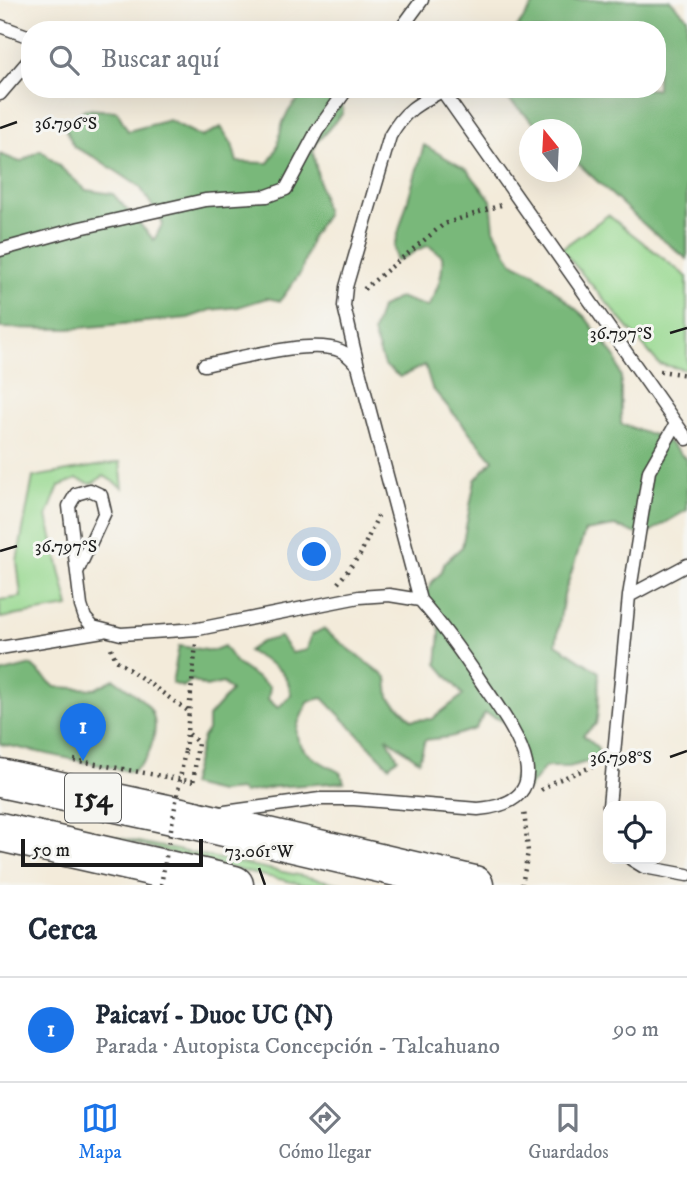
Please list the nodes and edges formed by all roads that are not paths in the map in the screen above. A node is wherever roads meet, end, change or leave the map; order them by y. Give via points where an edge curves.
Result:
1 (422, 0) edge
2 (407, 21) edge
3 (0, 26) edge
4 (21, 34) edge
5 (21, 70) edge
6 (0, 94) edge
7 (340, 98) edge
8 (427, 98) edge
9 (447, 98) edge
10 (0, 250) edge
11 (204, 365) dead end
12 (358, 366) junction
13 (676, 424) junction
14 (687, 439) edge
15 (687, 565) edge
16 (77, 572) junction
17 (629, 596) junction
18 (420, 600) junction
19 (103, 631) junction
20 (0, 648) edge
21 (0, 778) edge
22 (609, 801) edge
23 (186, 818) junction
24 (0, 832) edge
25 (639, 864) edge
26 (687, 875) edge
27 (234, 885) edge
28 (474, 885) edge

1 - 2 lane
3 - 4 lane
5 - 6 lane
7 - 10 lane via 286,189 267,196 205,200
8 - 12 lane via 400,118 390,136 346,287 344,306
9 - 13 lane
11 - 12 lane via 327,347 344,352
12 - 18 lane
13 - 14 lane
13 - 17 lane via 649,471
15 - 17 lane
16 - 16 lane via 105,512 101,495 90,490 76,494 69,506
16 - 19 lane via 85,618
17 - 22 lane
18 - 19 lane via 376,595 198,629
18 - 23 lane via 445,627 516,732 527,762 527,780 520,796 497,807 478,809 320,799
19 - 20 lane
21 - 23 highway, 154
23 - 28 highway, 154
24 - 27 highway, 154
25 - 26 lane

